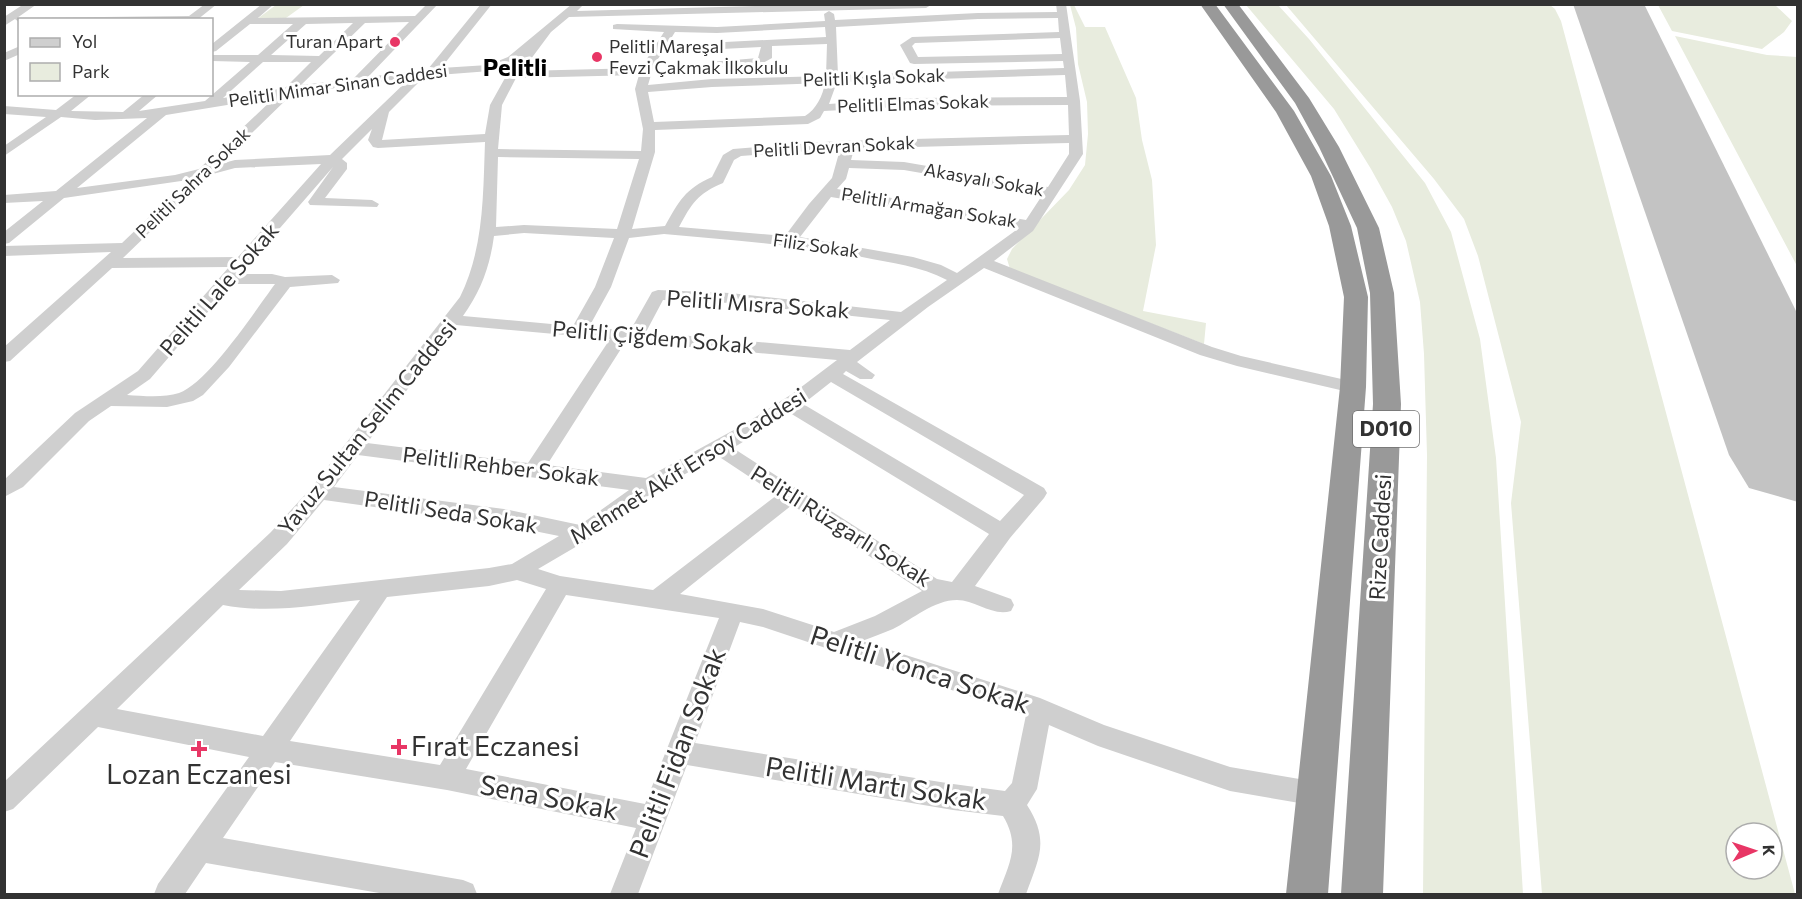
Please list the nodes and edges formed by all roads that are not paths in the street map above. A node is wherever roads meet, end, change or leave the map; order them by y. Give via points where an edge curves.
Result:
1 (32, 4) edge
2 (212, 4) edge
3 (269, 4) edge
4 (432, 4) edge
5 (487, 4) edge
6 (579, 4) edge
7 (926, 5) edge
8 (855, 6) edge
9 (891, 6) edge
10 (1213, 6) edge
11 (820, 7) edge
12 (693, 8) edge
13 (92, 9) dead end
14 (170, 9) dead end
15 (1062, 10) edge
16 (567, 14) junction
17 (74, 18) edge
18 (156, 18) edge
19 (192, 18) edge
20 (418, 19) junction
21 (928, 19) junction
22 (12, 20) edge
23 (304, 20) junction
24 (362, 20) junction
25 (248, 21) junction
26 (830, 25) junction
27 (616, 27) dead end
28 (672, 28) junction
29 (546, 33) junction
30 (1066, 35) junction
31 (832, 40) junction
32 (767, 44) junction
33 (716, 46) junction
34 (213, 48) edge
35 (659, 49) junction
36 (18, 51) edge
37 (4, 58) edge
38 (213, 58) edge
39 (260, 59) junction
40 (322, 59) junction
41 (714, 64) junction
42 (1070, 64) junction
43 (462, 70) junction
44 (646, 71) junction
45 (427, 72) junction
46 (515, 75) junction
47 (357, 81) junction
48 (831, 81) junction
49 (712, 83) junction
50 (641, 89) junction
51 (289, 91) junction
52 (83, 96) edge
53 (150, 96) edge
54 (1074, 101) junction
55 (208, 104) junction
56 (819, 108) junction
57 (383, 109) junction
58 (4, 110) edge
59 (162, 112) junction
60 (59, 114) junction
61 (125, 116) junction
62 (648, 126) junction
63 (1077, 139) junction
64 (848, 145) junction
65 (491, 146) junction
66 (4, 152) edge
67 (647, 155) junction
68 (332, 159) junction
69 (843, 164) junction
70 (205, 172) junction
71 (827, 192) junction
72 (1053, 192) junction
73 (63, 194) junction
74 (4, 200) edge
75 (372, 204) dead end
76 (1030, 225) junction
77 (670, 230) junction
78 (487, 232) junction
79 (623, 234) junction
80 (4, 240) edge
81 (790, 240) junction
82 (126, 247) junction
83 (4, 250) edge
84 (242, 262) junction
85 (983, 262) junction
86 (109, 263) junction
87 (227, 279) junction
88 (332, 280) dead end
89 (958, 280) junction
90 (285, 282) junction
91 (905, 317) junction
92 (452, 320) junction
93 (579, 330) junction
94 (628, 336) junction
95 (4, 357) edge
96 (843, 364) junction
97 (866, 375) dead end
98 (1353, 387) junction
99 (1313, 394) dead end
100 (104, 400) junction
101 (789, 404) junction
102 (718, 447) junction
103 (354, 448) junction
104 (534, 470) junction
105 (649, 485) junction
106 (4, 490) edge
107 (319, 492) junction
108 (791, 495) junction
109 (1002, 532) junction
110 (582, 533) junction
111 (517, 571) junction
112 (560, 585) junction
113 (382, 587) junction
114 (958, 591) junction
115 (218, 595) junction
116 (656, 600) junction
117 (1003, 605) dead end
118 (733, 611) junction
119 (836, 641) junction
120 (1040, 709) junction
121 (93, 715) junction
122 (269, 749) junction
123 (678, 752) junction
124 (447, 778) junction
125 (1317, 794) junction
126 (4, 800) edge
127 (1011, 804) junction
128 (651, 818) junction
129 (200, 848) junction
130 (398, 889) edge
131 (168, 894) edge
132 (463, 894) edge
133 (624, 894) edge
134 (1012, 894) edge
135 (1307, 894) edge
136 (1362, 894) edge

1 - 22 street
2 - 19 street
3 - 25 street
4 - 20 street
5 - 45 street, Pelitli Lale Sokak
6 - 16 street, Pelitli Mimar Sinan Caddesi
7 - 9 street
7 - 21 street
8 - 9 street
8 - 11 street
10 - 98 highway, Rize Caddesi / D010 via 1285,111 1322,176 1340,226 1356,297
10 - 136 highway, Rize Caddesi / D010 via 1303,102 1368,228 1383,293 1387,404
11 - 12 street
11 - 26 street, Pelitli Elmas Sokak
12 - 16 street
12 - 28 street via 665,16 662,24
13 - 17 street
14 - 18 street
15 - 21 street
15 - 30 street, Mehmet Akif Ersoy Caddesi
16 - 29 street, Pelitli Mimar Sinan Caddesi
20 - 24 street
20 - 47 street
21 - 26 street
23 - 24 street
23 - 25 street
23 - 39 street
24 - 40 street, Pelitli Sahra Sokak
25 - 34 street
26 - 28 street
26 - 31 street, Pelitli Elmas Sokak
27 - 28 street
28 - 35 street
29 - 43 street, Pelitli Mimar Sinan Caddesi via 506,63
29 - 46 street, Yavuz Sultan Selim Caddesi
30 - 42 street, Mehmet Akif Ersoy Caddesi
30 - 42 street via 912,40 906,45 914,61
31 - 32 street
31 - 48 street, Pelitli Elmas Sokak
32 - 33 street
32 - 41 street via 766,58 761,61
33 - 35 street
33 - 41 street
35 - 44 street
36 - 37 street
38 - 39 street
39 - 40 street
39 - 55 street
40 - 51 street, Pelitli Sahra Sokak
41 - 49 street
42 - 48 street, Pelitli Kışla Sokak
42 - 54 street, Mehmet Akif Ersoy Caddesi
43 - 45 street, Pelitli Mimar Sinan Caddesi
43 - 46 street
44 - 46 street
44 - 50 street
45 - 47 street, Pelitli Mimar Sinan Caddesi
45 - 57 street, Pelitli Lale Sokak
46 - 65 street, Yavuz Sultan Selim Caddesi via 497,102
47 - 51 street, Pelitli Mimar Sinan Caddesi
48 - 49 street, Pelitli Kışla Sokak
48 - 56 street, Pelitli Elmas Sokak via 829,96
49 - 50 street, Pelitli Kışla Sokak
50 - 62 street
51 - 55 street, Pelitli Mimar Sinan Caddesi
51 - 70 street, Pelitli Sahra Sokak
52 - 60 street
53 - 61 street
54 - 56 street, Pelitli Elmas Sokak via 915,102
54 - 63 street, Mehmet Akif Ersoy Caddesi
55 - 59 street, Pelitli Mimar Sinan Caddesi
56 - 62 street via 808,120
57 - 65 street via 375,135 378,144
57 - 68 street, Pelitli Lale Sokak
58 - 60 street, Pelitli Mimar Sinan Caddesi
59 - 61 street, Pelitli Mimar Sinan Caddesi
59 - 73 street
60 - 61 street, Pelitli Mimar Sinan Caddesi
60 - 66 street
62 - 67 street
63 - 64 street, Pelitli Devran Sokak
63 - 72 street, Mehmet Akif Ersoy Caddesi via 1076,154
64 - 69 street
64 - 77 street, Pelitli Devran Sokak via 731,155 718,180 699,188
65 - 67 street
65 - 78 street, Yavuz Sultan Selim Caddesi
67 - 79 street
68 - 70 street via 254,162
68 - 75 street via 340,164 340,169 315,202
68 - 84 street, Pelitli Lale Sokak
69 - 71 street via 839,179
69 - 72 street, Akasyalı Sokak via 904,166
70 - 73 street
70 - 82 street, Pelitli Sahra Sokak
71 - 76 street, Pelitli Armağan Sokak
71 - 81 street
72 - 76 street, Mehmet Akif Ersoy Caddesi
73 - 74 street
73 - 80 street
76 - 85 street, Mehmet Akif Ersoy Caddesi
77 - 79 street
77 - 81 street, Filiz Sokak
78 - 79 street via 524,229
78 - 92 street, Yavuz Sultan Selim Caddesi via 477,283
79 - 93 street via 603,287
81 - 89 street, Filiz Sokak via 913,262
82 - 83 street
82 - 86 street, Pelitli Sahra Sokak
84 - 86 street
84 - 87 street, Pelitli Lale Sokak
85 - 89 street, Mehmet Akif Ersoy Caddesi
85 - 98 street via 1237,361
86 - 95 street, Pelitli Sahra Sokak
87 - 90 street
87 - 100 street, Pelitli Lale Sokak via 144,375
88 - 90 street
89 - 91 street, Mehmet Akif Ersoy Caddesi
90 - 100 street via 208,380 188,397
91 - 94 street, Pelitli Mısra Sokak via 730,298 658,295
91 - 96 street, Mehmet Akif Ersoy Caddesi
92 - 93 street, Pelitli Çiğdem Sokak
92 - 103 street, Yavuz Sultan Selim Caddesi
93 - 94 street, Pelitli Çiğdem Sokak
94 - 96 street, Pelitli Çiğdem Sokak
94 - 104 street
96 - 97 street
96 - 101 street, Mehmet Akif Ersoy Caddesi
96 - 109 street via 1037,493
98 - 99 street
98 - 125 highway, Rize Caddesi / D010
100 - 106 street, Pelitli Lale Sokak
101 - 102 street, Mehmet Akif Ersoy Caddesi
101 - 109 street
102 - 105 street, Mehmet Akif Ersoy Caddesi
102 - 108 street, Pelitli Rüzgarlı Sokak
103 - 104 street, Pelitli Rehber Sokak
103 - 107 street, Yavuz Sultan Selim Caddesi
104 - 105 street, Pelitli Rehber Sokak
105 - 110 street, Mehmet Akif Ersoy Caddesi
107 - 110 street, Pelitli Seda Sokak via 504,517
107 - 115 street, Yavuz Sultan Selim Caddesi via 279,538
108 - 114 street, Pelitli Rüzgarlı Sokak via 932,587
108 - 116 street
109 - 114 street
110 - 111 street, Mehmet Akif Ersoy Caddesi
111 - 112 street, Pelitli Yonca Sokak
111 - 113 street, Mehmet Akif Ersoy Caddesi
112 - 116 street, Pelitli Yonca Sokak
112 - 124 street
113 - 115 street, Mehmet Akif Ersoy Caddesi via 281,600
113 - 122 street
114 - 117 street, Pelitli Rüzgarlı Sokak
114 - 119 street via 931,597 884,623
115 - 121 street, Yavuz Sultan Selim Caddesi
116 - 118 street, Pelitli Yonca Sokak
118 - 119 street, Pelitli Yonca Sokak
118 - 123 street, Pelitli Fidan Sokak
119 - 120 street, Pelitli Yonca Sokak
120 - 125 street, Pelitli Yonca Sokak via 1098,735 1230,779
120 - 127 street, Pelitli Martı Sokak via 1024,789
121 - 122 street, Sena Sokak
121 - 126 street, Yavuz Sultan Selim Caddesi
122 - 124 street, Sena Sokak
122 - 129 street
123 - 127 street, Pelitli Martı Sokak
123 - 128 street, Pelitli Fidan Sokak
124 - 128 street, Sena Sokak
125 - 135 highway, Rize Caddesi / D010
127 - 134 street via 1024,825 1028,851
128 - 133 street, Pelitli Fidan Sokak
129 - 130 street
129 - 131 street
130 - 132 street

